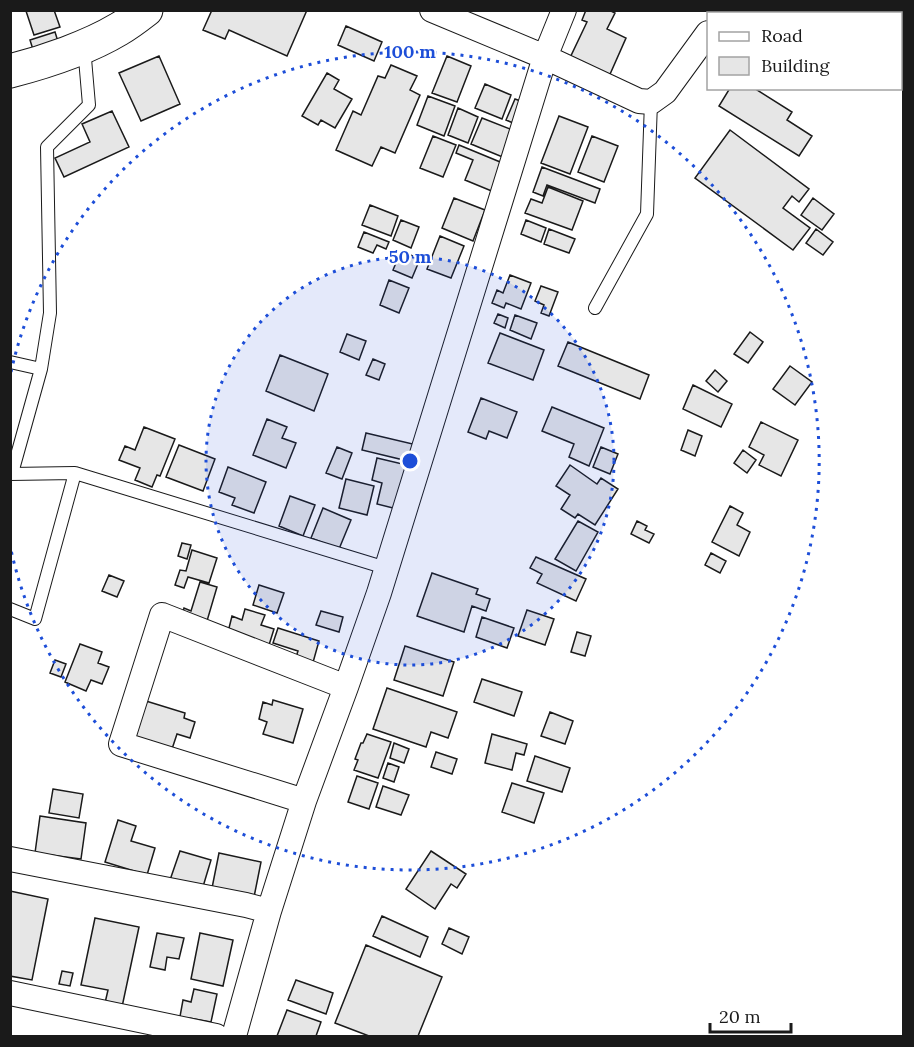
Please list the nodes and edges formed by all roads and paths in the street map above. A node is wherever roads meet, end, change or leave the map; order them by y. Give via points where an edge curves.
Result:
1 (146, 10) edge
2 (432, 10) edge
3 (564, 10) edge
4 (707, 34) edge
5 (84, 46) junction
6 (544, 57) junction
7 (10, 71) edge
8 (651, 102) junction
9 (595, 308) dead end
10 (10, 362) edge
11 (41, 369) junction
12 (75, 473) junction
13 (11, 474) edge
14 (386, 568) junction
15 (10, 609) edge
16 (346, 687) junction
17 (304, 801) junction
18 (10, 859) edge
19 (269, 911) junction
20 (10, 993) edge
21 (216, 1036) edge
22 (234, 1036) edge

1 - 5 street via 118,30
2 - 6 street
3 - 6 street
4 - 8 street via 665,92
5 - 7 street
5 - 11 lane via 89,105 48,147 50,313
6 - 8 street via 639,101
6 - 14 street
8 - 9 lane via 647,214
10 - 11 lane
11 - 13 lane
12 - 13 lane
12 - 14 lane
12 - 15 lane via 35,619
14 - 16 street
16 - 17 street
16 - 17 street via 162,615 121,744
17 - 19 street
18 - 19 street
19 - 22 street
20 - 21 street

